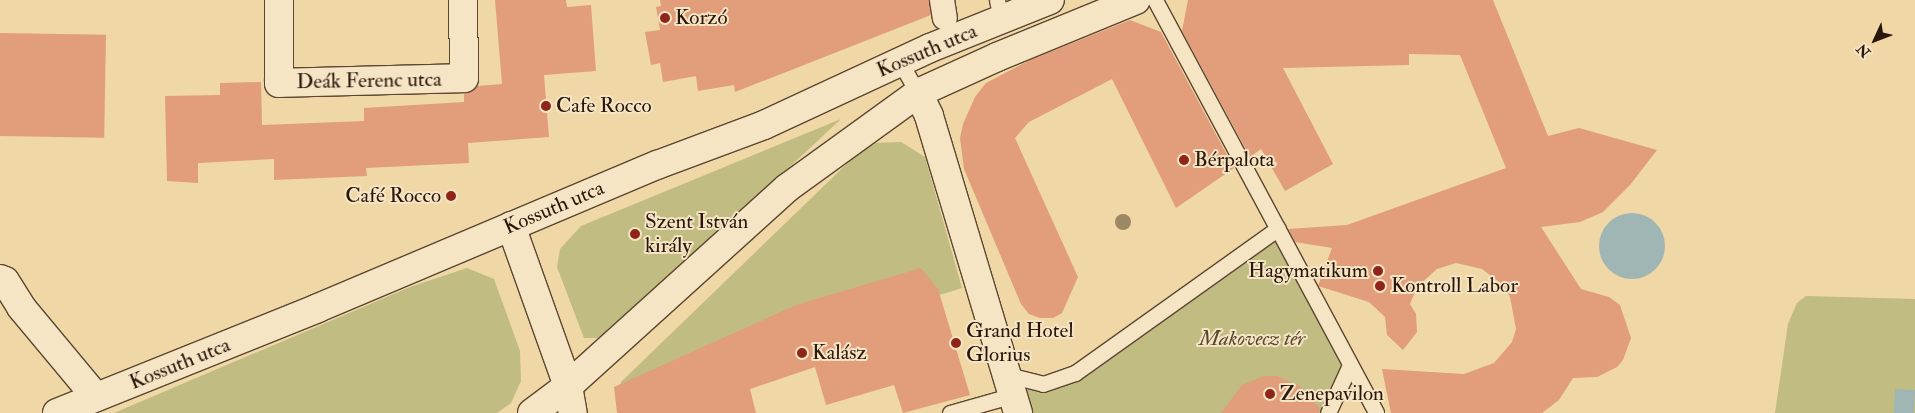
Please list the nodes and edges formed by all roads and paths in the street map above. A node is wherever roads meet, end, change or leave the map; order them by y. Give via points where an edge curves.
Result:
1 (279, 0) edge
2 (463, 0) edge
3 (1050, 0) edge
4 (1136, 0) edge
5 (1155, 0) edge
6 (999, 10) edge
7 (900, 62) junction
8 (918, 93) junction
9 (511, 226) junction
10 (1278, 228) junction
11 (0, 279) edge
12 (1350, 365) junction
13 (568, 386) junction
14 (1013, 394) edge
15 (96, 397) junction
16 (57, 413) edge
17 (532, 413) edge
18 (573, 413) edge
19 (950, 413) edge
20 (1328, 413) edge
21 (1376, 413) edge

1 - 2 main road, Deák Ferenc utca via 279,83 464,78
3 - 6 main road, Kossuth utca
4 - 8 main road, Kossuth utca
5 - 10 lane
6 - 7 main road, Kossuth utca
7 - 8 lane
7 - 9 main road, Kossuth utca via 764,125
8 - 13 main road, Kossuth utca via 787,188
8 - 14 main road via 929,116
9 - 13 main road
9 - 15 main road, Kossuth utca
10 - 12 lane
10 - 14 lane via 1075,373
11 - 15 main road via 6,281 21,307
12 - 20 lane
12 - 21 lane
13 - 17 main road, Kossuth utca
13 - 18 main road
14 - 19 lane
15 - 16 main road, Kossuth utca

